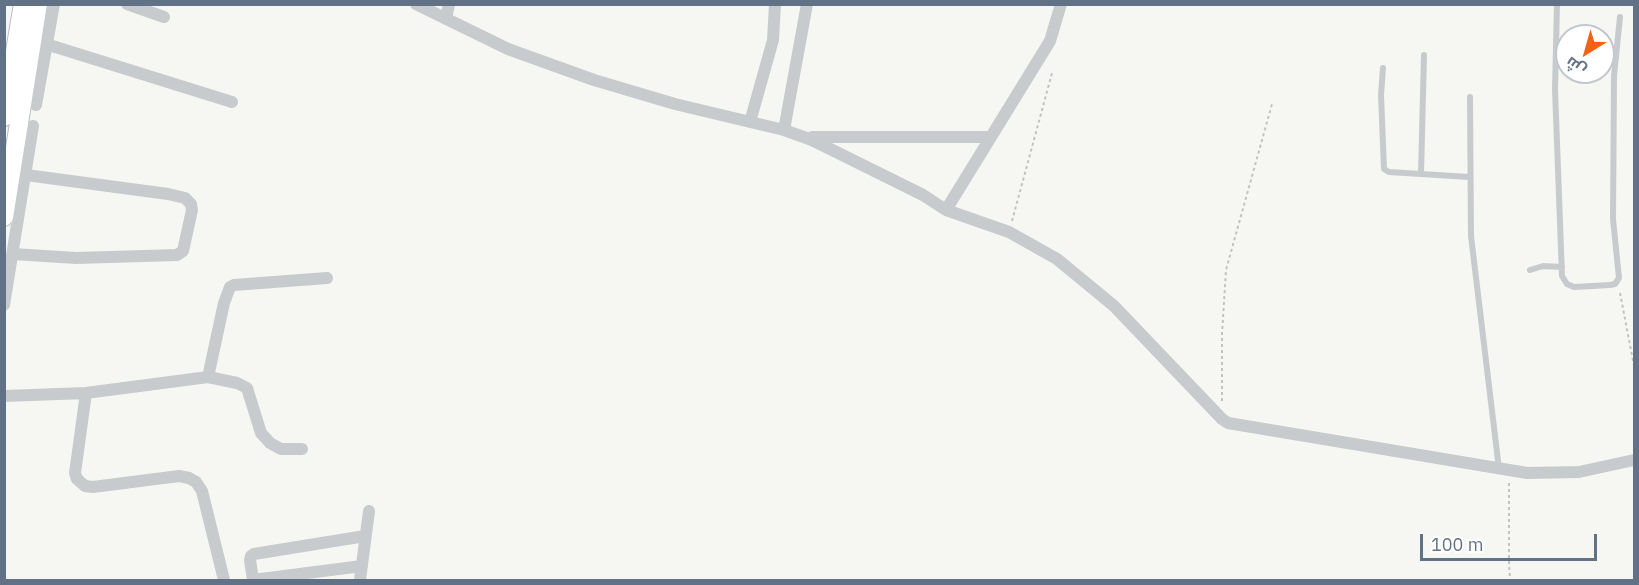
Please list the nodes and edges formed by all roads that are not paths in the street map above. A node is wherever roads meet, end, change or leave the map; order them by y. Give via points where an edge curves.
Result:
1 (23, 4) edge
2 (38, 4) edge
3 (54, 4) edge
4 (127, 4) edge
5 (416, 4) edge
6 (449, 4) edge
7 (776, 4) edge
8 (807, 4) edge
9 (1061, 4) edge
10 (1557, 4) edge
11 (164, 17) dead end
12 (1620, 17) dead end
13 (446, 19) junction
14 (40, 42) junction
15 (1424, 55) dead end
16 (1383, 68) dead end
17 (1470, 97) dead end
18 (232, 102) dead end
19 (4, 117) edge
20 (750, 122) junction
21 (784, 130) junction
22 (28, 132) junction
23 (805, 137) junction
24 (991, 137) junction
25 (1421, 174) junction
26 (26, 175) junction
27 (1469, 177) junction
28 (946, 210) junction
29 (4, 217) edge
30 (13, 254) junction
31 (1562, 267) junction
32 (1530, 270) dead end
33 (327, 278) dead end
34 (4, 305) edge
35 (208, 377) junction
36 (86, 393) junction
37 (4, 396) edge
38 (302, 449) dead end
39 (1635, 460) edge
40 (1504, 470) junction
41 (369, 511) dead end
42 (365, 536) junction
43 (362, 566) junction
44 (224, 580) edge
45 (252, 580) edge
46 (360, 580) edge

1 - 19 main road
2 - 14 main road
3 - 14 street
4 - 11 street
5 - 13 street
6 - 13 street
7 - 20 street via 773,40
8 - 21 street
9 - 24 street via 1050,40
10 - 31 lane via 1555,89
12 - 31 lane via 1614,76 1613,219 1617,281 1610,285 1574,286 1564,281
13 - 20 street via 508,49 594,80
14 - 18 street
14 - 22 main road
15 - 25 lane
16 - 25 lane via 1384,169
17 - 27 lane
20 - 21 street
21 - 23 street
22 - 26 street
22 - 29 main road
23 - 24 street
23 - 28 street
24 - 28 street
25 - 27 lane
26 - 30 street
26 - 30 street via 168,194 185,198 192,210 183,251 177,255 76,258
27 - 40 lane via 1472,236
28 - 40 street via 1009,232 1057,259 1114,306 1222,419 1236,426
30 - 34 street
31 - 32 lane
33 - 35 street via 230,287
35 - 36 street
35 - 38 street via 247,388 261,433 270,443 281,449
36 - 37 street
36 - 44 street via 77,479 93,487 179,476 196,482 202,491
39 - 40 street via 1579,472
41 - 42 street
42 - 43 street
42 - 45 street via 254,554 250,560
43 - 45 street
43 - 46 street

